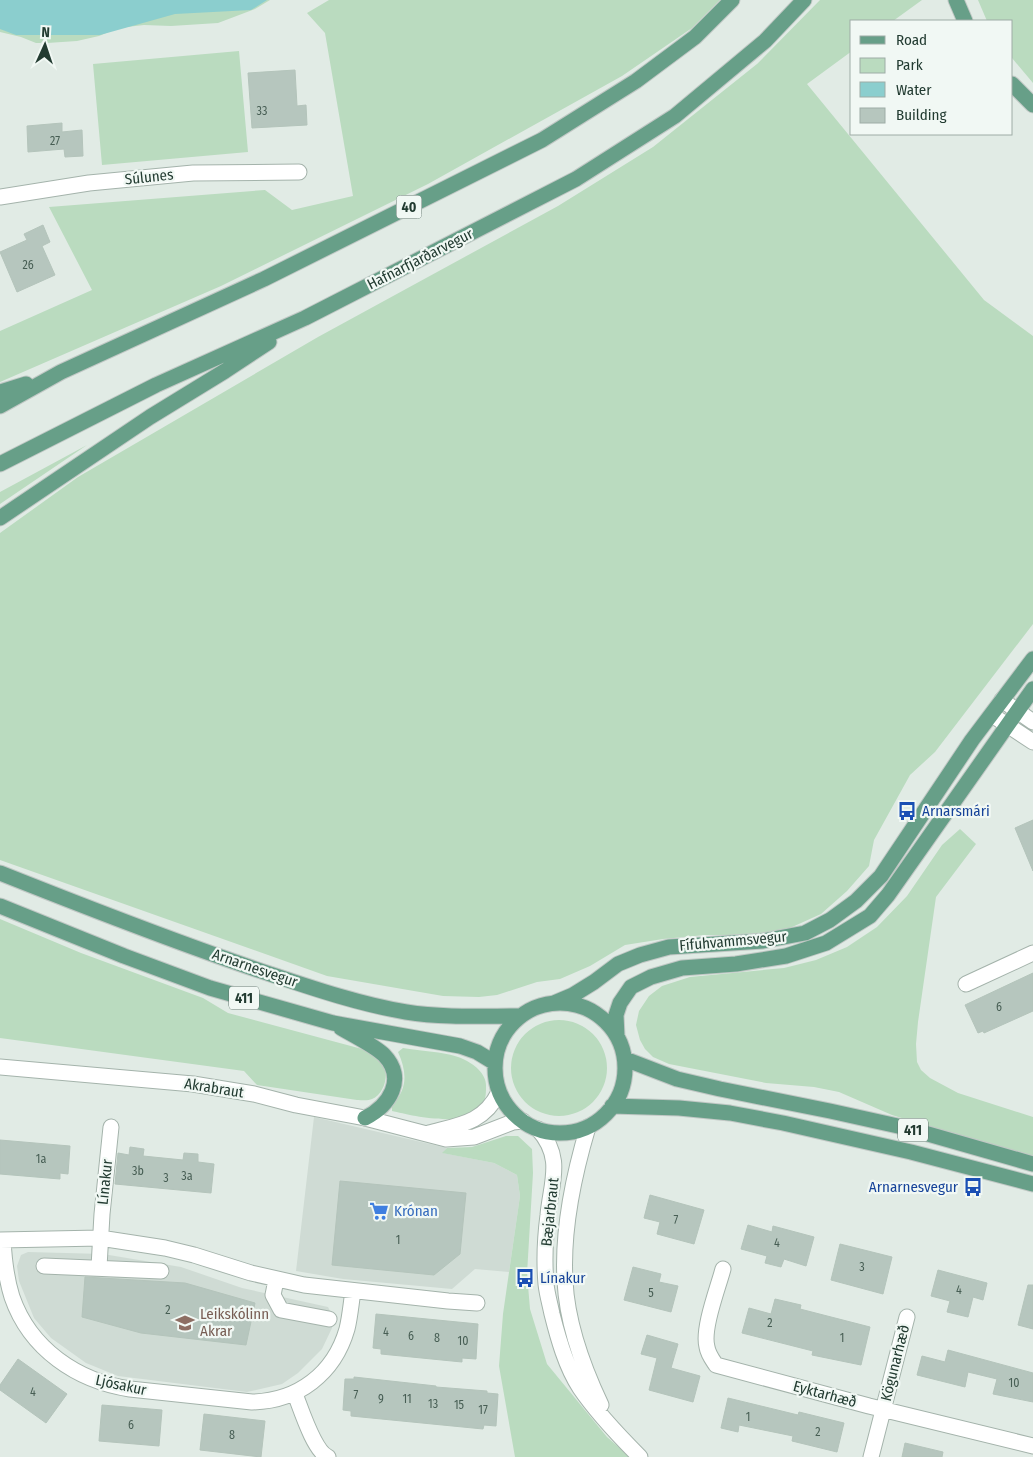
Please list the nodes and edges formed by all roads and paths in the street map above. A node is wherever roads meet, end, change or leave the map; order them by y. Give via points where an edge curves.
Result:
1 (732, 0) edge
2 (804, 0) edge
3 (956, 0) edge
4 (965, 20) edge
5 (1013, 85) edge
6 (1033, 105) edge
7 (299, 172) dead end
8 (0, 196) edge
9 (306, 318) junction
10 (60, 372) junction
11 (0, 392) edge
12 (0, 406) edge
13 (0, 464) edge
14 (0, 518) edge
15 (1033, 659) edge
16 (1033, 689) edge
17 (1002, 700) junction
18 (1018, 711) junction
19 (992, 714) junction
20 (1033, 722) edge
21 (1007, 725) junction
22 (1033, 742) edge
23 (0, 873) edge
24 (0, 906) edge
25 (1033, 953) edge
26 (966, 984) dead end
27 (554, 1003) junction
28 (520, 1016) junction
29 (333, 1023) junction
30 (617, 1036) junction
31 (625, 1059) junction
32 (495, 1063) junction
33 (0, 1067) edge
34 (499, 1092) junction
35 (612, 1106) junction
36 (365, 1118) junction
37 (523, 1121) junction
38 (111, 1127) dead end
39 (588, 1127) junction
40 (538, 1129) junction
41 (425, 1134) junction
42 (1033, 1164) edge
43 (1033, 1184) edge
44 (100, 1238) junction
45 (1, 1240) edge
46 (44, 1266) dead end
47 (99, 1267) junction
48 (723, 1269) dead end
49 (161, 1271) dead end
50 (276, 1280) junction
51 (353, 1291) junction
52 (478, 1303) dead end
53 (907, 1317) dead end
54 (329, 1319) dead end
55 (295, 1394) junction
56 (884, 1410) junction
57 (614, 1431) junction
58 (1033, 1446) edge
59 (328, 1457) edge
60 (640, 1457) edge
61 (871, 1457) edge

1 - 10 main road, 40 via 695,37 636,82 542,140 264,279
2 - 9 main road, Hafnarfjarðarvegur via 765,41 675,116 584,174
3 - 4 main road
5 - 6 main road
7 - 8 street, Súlunes via 193,173
9 - 13 main road, Hafnarfjarðarvegur via 156,385
9 - 14 main road via 141,422
10 - 11 main road
10 - 12 main road, 40
15 - 17 main road, Fífuhvammsvegur
16 - 18 main road, Fífuhvammsvegur
17 - 18 street
17 - 19 main road, Fífuhvammsvegur
18 - 20 street
18 - 21 main road, Fífuhvammsvegur
19 - 21 street
19 - 27 main road, Fífuhvammsvegur via 881,876 856,901 830,920 805,933 762,941 669,947 640,955 618,964 573,995
21 - 22 street
21 - 30 main road, Fífuhvammsvegur via 870,916 826,943 786,956 682,968 651,977 631,987 620,1003 616,1015
23 - 28 main road, Arnarnesvegur / 411 via 239,964 377,1006 435,1016
24 - 29 main road, Arnarnesvegur / 411 via 210,988
25 - 26 street
27 - 28 main road, Arnarnesvegur / 411 via 536,1007
27 - 30 main road, Arnarnesvegur / 411 via 573,1004 590,1010
28 - 32 main road, Arnarnesvegur / 411 via 507,1029
29 - 32 main road, Arnarnesvegur / 411 via 460,1046
29 - 36 main road via 384,1055 394,1071 394,1088 388,1100
30 - 31 main road, Arnarnesvegur / 411
31 - 35 main road, Arnarnesvegur / 411 via 623,1084
31 - 42 main road, 411 via 678,1079 907,1128
32 - 34 main road, Arnarnesvegur / 411
33 - 36 street, Akrabraut via 193,1084
34 - 37 main road, Arnarnesvegur / 411
34 - 41 street via 487,1110 474,1120
35 - 39 main road, Arnarnesvegur / 411
35 - 43 main road, 411 via 730,1113 912,1152
36 - 41 street, Akrabraut
37 - 40 main road, Arnarnesvegur / 411
37 - 41 street, Akrabraut via 459,1139
38 - 44 street, Línakur
39 - 40 main road, Arnarnesvegur / 411 via 572,1132
39 - 57 street, Bæjarbraut via 571,1202 565,1281 580,1352
40 - 57 street, Bæjarbraut via 547,1139 555,1166 545,1242 546,1286 558,1341 580,1387
44 - 45 street
44 - 47 street, Línakur
44 - 50 street via 174,1250
45 - 55 street, Ljósakur via 12,1298 27,1327 55,1358 82,1376 114,1387 240,1402 265,1402
46 - 47 street
47 - 49 street
48 - 56 street, Eyktarhæð via 706,1333 706,1346 716,1365
50 - 51 street
50 - 54 street via 273,1295 281,1310
51 - 52 street
51 - 55 street, Ljósakur via 347,1330 336,1354 320,1375
53 - 56 street, Kögunarhæð
55 - 59 street via 317,1445
56 - 58 street, Eyktarhæð
56 - 61 street, Kögunarhæð
57 - 60 street, Bæjarbraut

